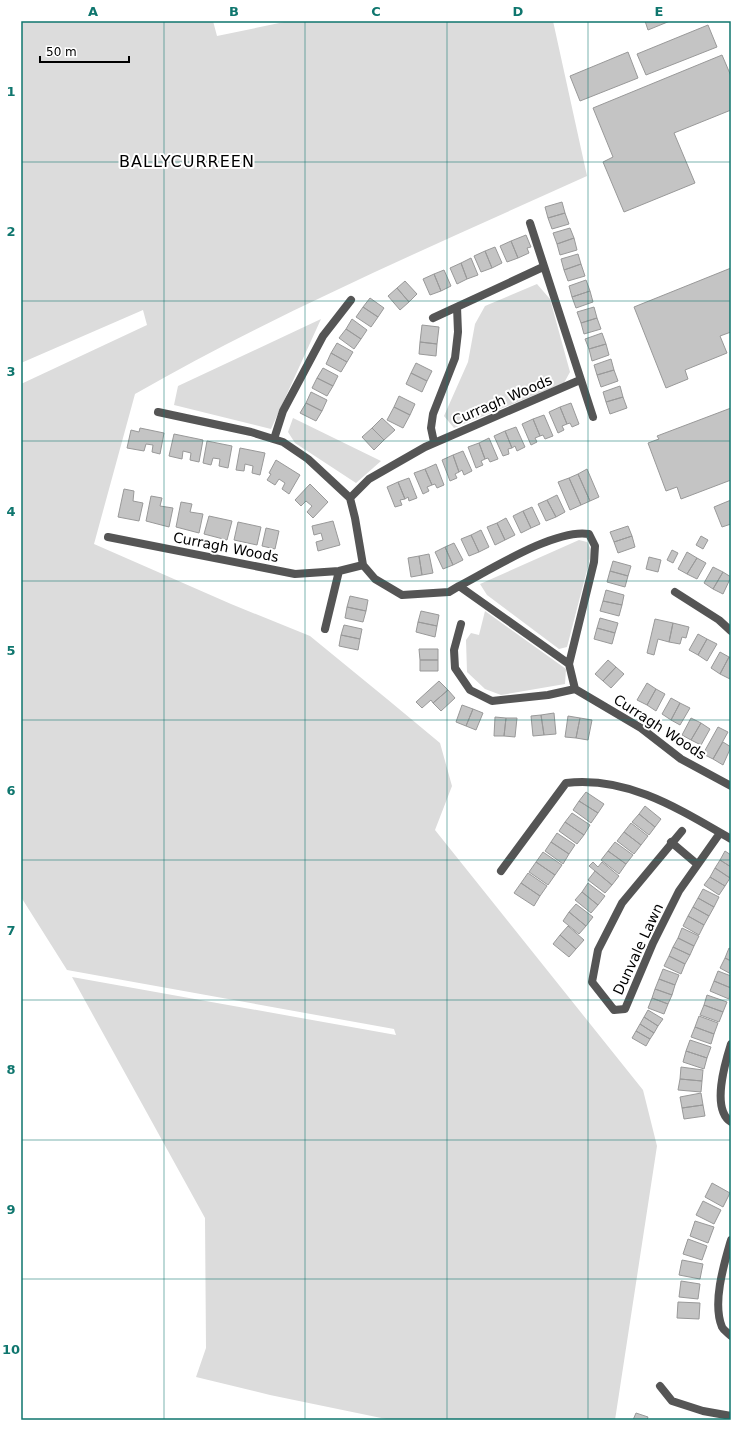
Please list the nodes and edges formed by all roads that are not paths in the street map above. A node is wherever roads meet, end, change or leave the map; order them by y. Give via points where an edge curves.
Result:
1 (530, 223) dead end
2 (544, 267) junction
3 (350, 300) dead end
4 (457, 307) junction
5 (432, 318) dead end
6 (580, 380) junction
7 (158, 412) dead end
8 (593, 417) dead end
9 (274, 439) junction
10 (434, 442) junction
11 (350, 498) junction
12 (108, 537) dead end
13 (362, 565) junction
14 (339, 572) junction
15 (459, 586) junction
16 (675, 592) dead end
17 (461, 624) dead end
18 (325, 629) dead end
19 (731, 631) edge
20 (569, 664) junction
21 (575, 689) junction
22 (731, 786) edge
23 (682, 831) dead end
24 (720, 833) junction
25 (731, 839) edge
26 (671, 842) junction
27 (697, 864) junction
28 (501, 871) dead end
29 (731, 1044) edge
30 (731, 1122) edge
31 (731, 1240) edge
32 (731, 1336) edge
33 (660, 1386) dead end
34 (731, 1416) edge

1 - 2 street
2 - 4 street
2 - 6 street
3 - 9 street via 323,336 283,411
4 - 5 street
4 - 10 street, Curragh Woods via 455,358 434,414 431,428
6 - 8 street
6 - 10 street, Curragh Woods
7 - 9 street
9 - 11 street via 308,459
10 - 11 street, Curragh Woods via 369,479
11 - 13 street
12 - 14 street, Curragh Woods via 295,574
13 - 14 street, Curragh Woods
13 - 15 street via 375,579 402,595 449,592
14 - 18 street
15 - 20 street
15 - 20 street via 549,541 577,532 589,534 595,546 594,562
16 - 19 street via 719,620
17 - 21 street via 454,650 455,668 470,690 492,701 530,698
20 - 21 street
21 - 22 street, Curragh Woods via 640,728 681,759
23 - 26 street, Dunvale Lawn
24 - 25 street
24 - 27 street, Dunvale Lawn
24 - 28 street via 643,792 585,781 566,783
26 - 27 street
26 - 27 street, Dunvale Lawn via 622,902 598,950 592,982 614,1010 625,1009 653,943 679,891
29 - 30 street via 721,1079 721,1104 727,1119
31 - 32 street via 720,1287 719,1315 723,1329
33 - 34 street via 672,1401 702,1411

